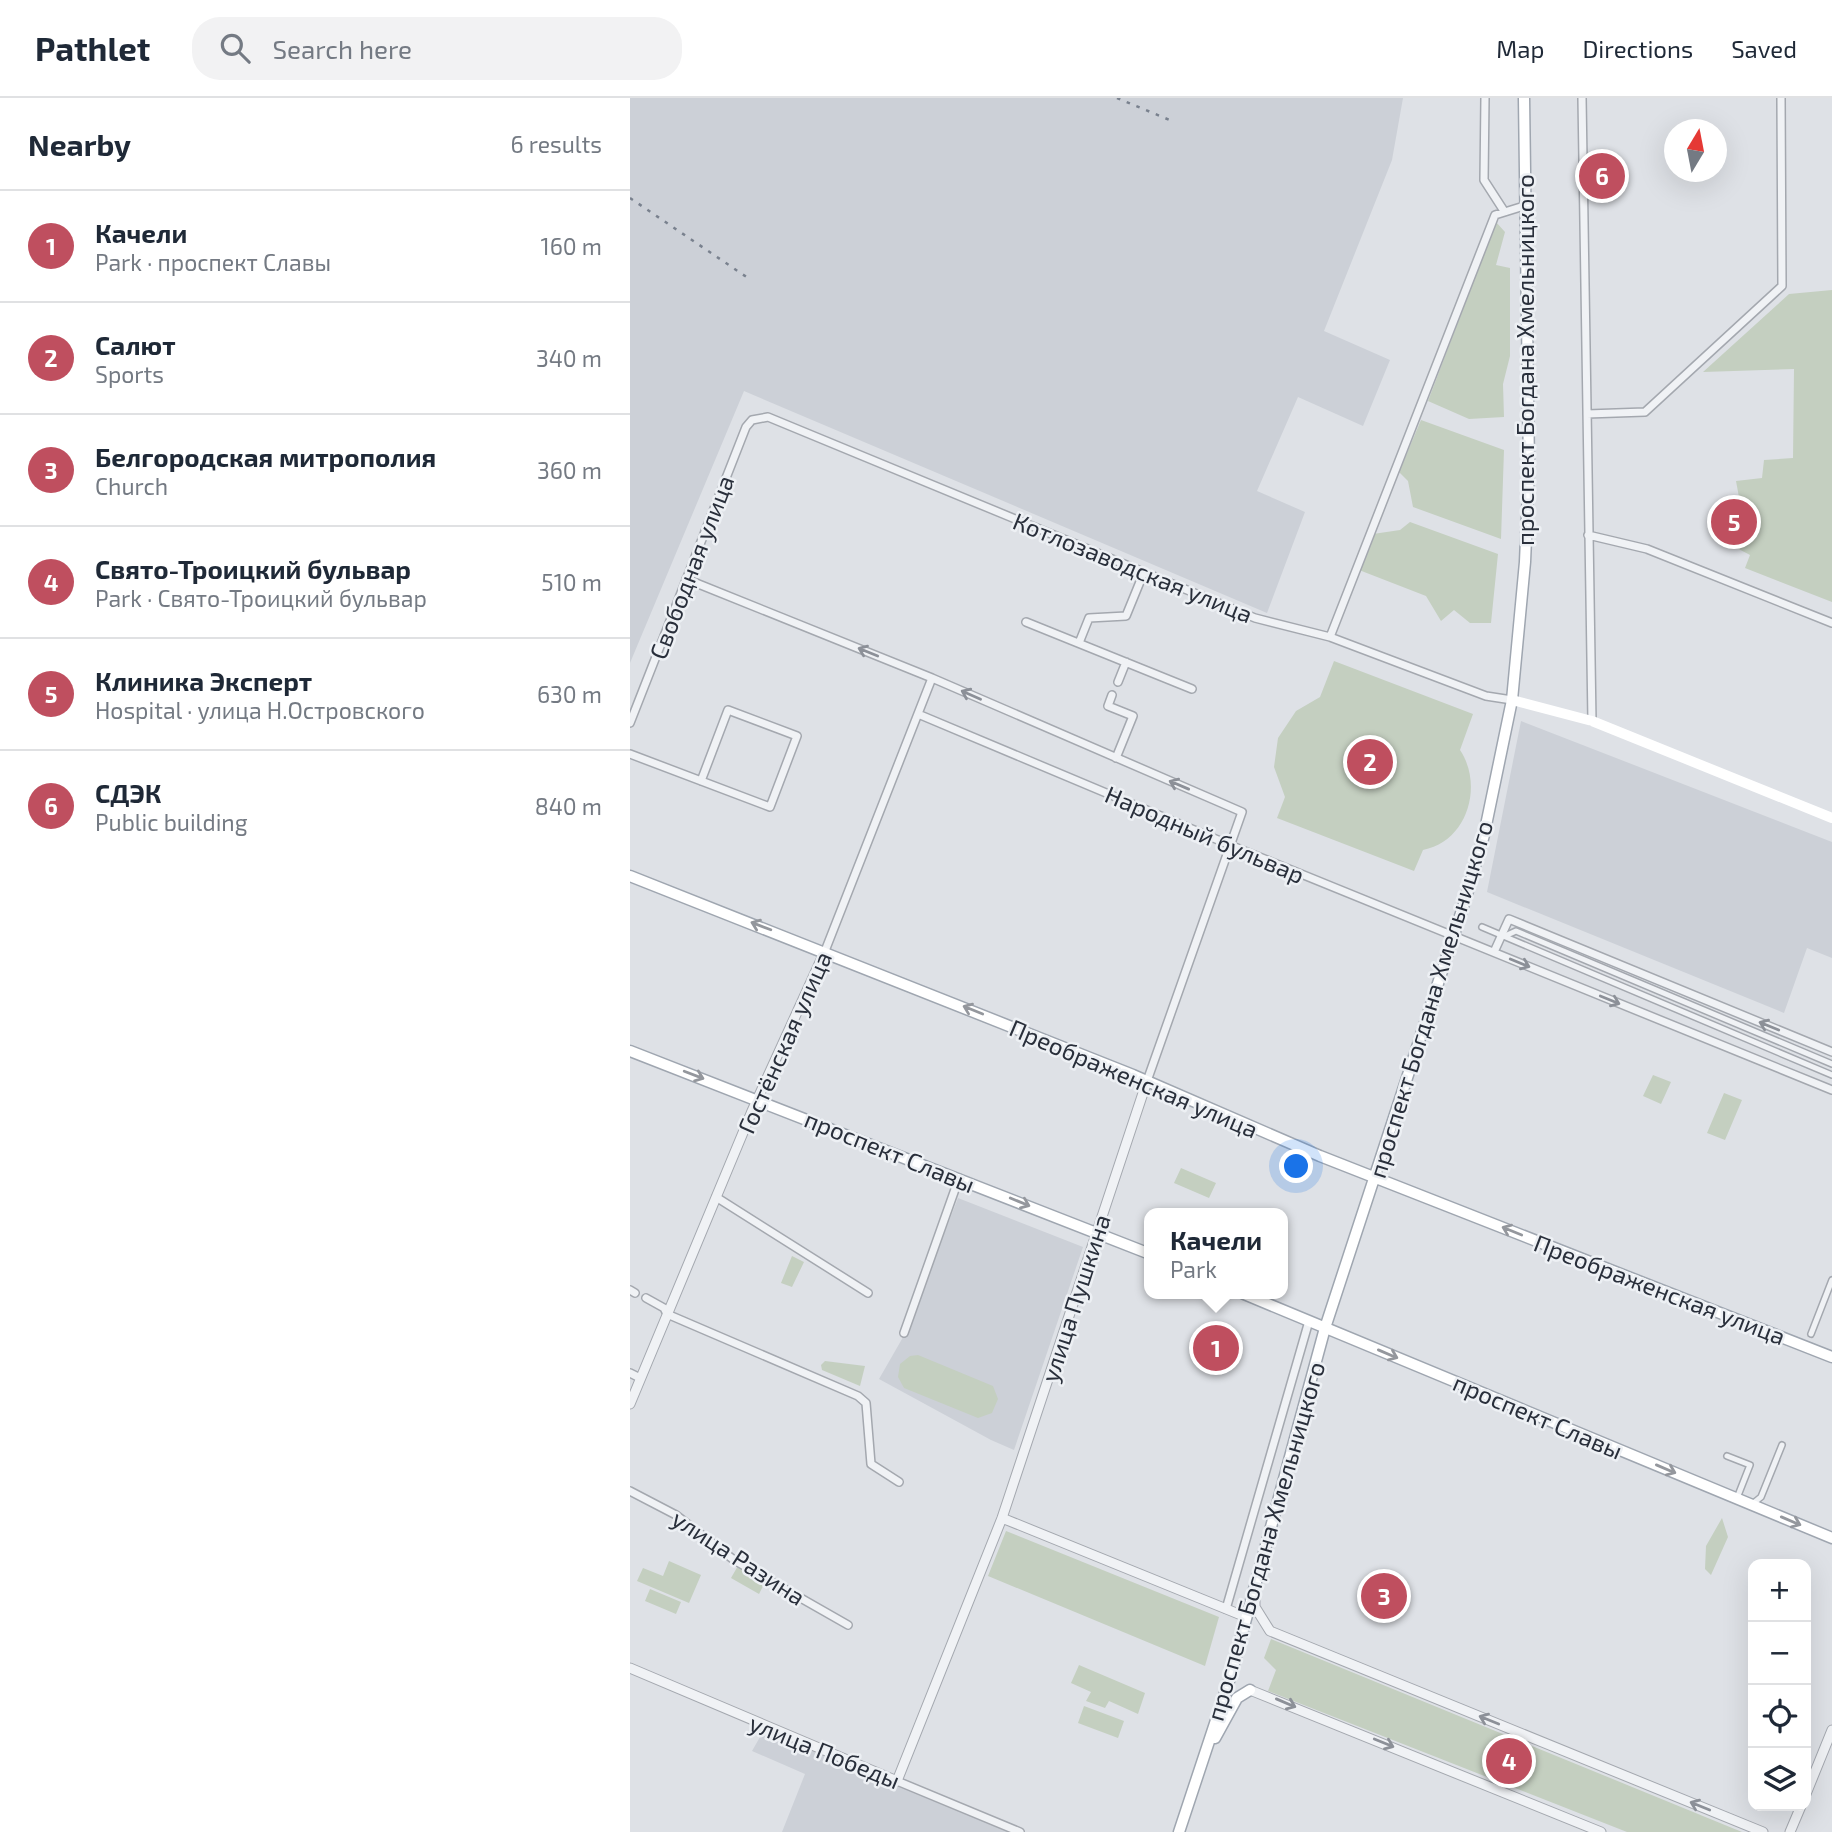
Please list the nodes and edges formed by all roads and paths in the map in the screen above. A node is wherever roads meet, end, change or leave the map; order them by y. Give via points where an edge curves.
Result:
1 (1485, 98) edge
2 (1524, 98) edge
3 (1582, 98) edge
4 (1781, 98) edge
5 (1524, 206) junction
6 (1504, 212) junction
7 (1587, 414) junction
8 (759, 418) joint
9 (1588, 536) junction
10 (1144, 572) junction
11 (686, 579) junction
12 (1026, 622) dead end
13 (1832, 623) edge
14 (1330, 638) junction
15 (1079, 643) junction
16 (1126, 662) junction
17 (932, 678) junction
18 (1118, 682) dead end
19 (1192, 689) dead end
20 (1112, 695) dead end
21 (1512, 697) junction
22 (918, 714) junction
23 (1592, 721) junction
24 (630, 723) edge
25 (630, 754) edge
26 (1116, 758) junction
27 (701, 781) junction
28 (1242, 812) joint
29 (1832, 818) edge
30 (1230, 845) junction
31 (630, 876) edge
32 (1482, 927) dead end
33 (1504, 935) junction
34 (1454, 936) junction
35 (825, 951) junction
36 (1494, 952) junction
37 (630, 1051) edge
38 (1832, 1052) edge
39 (1832, 1064) edge
40 (1832, 1075) edge
41 (1147, 1080) junction
42 (1832, 1090) edge
43 (758, 1099) junction
44 (1375, 1177) junction
45 (959, 1178) junction
46 (716, 1197) junction
47 (1097, 1232) junction
48 (1144, 1252) edge
49 (1832, 1280) edge
50 (868, 1293) dead end
51 (646, 1298) dead end
52 (1256, 1299) edge
53 (667, 1314) junction
54 (1309, 1321) junction
55 (1325, 1328) junction
56 (904, 1333) dead end
57 (1811, 1334) dead end
58 (1832, 1357) edge
59 (630, 1373) edge
60 (640, 1378) junction
61 (630, 1404) edge
62 (1782, 1445) dead end
63 (1727, 1455) dead end
64 (899, 1482) dead end
65 (630, 1492) edge
66 (1737, 1499) junction
67 (1751, 1505) junction
68 (1002, 1518) junction
69 (1832, 1538) edge
70 (1254, 1585) junction
71 (1226, 1609) junction
72 (1246, 1617) junction
73 (848, 1625) dead end
74 (630, 1668) edge
75 (1250, 1690) joint
76 (1832, 1730) edge
77 (1200, 1765) junction
78 (897, 1780) junction
79 (1811, 1782) edge
80 (1799, 1811) edge
81 (1020, 1832) edge
82 (1180, 1832) edge
83 (1601, 1832) edge
84 (1763, 1832) edge
85 (1790, 1832) edge

1 - 6 street via 1484,180
2 - 5 main road, проспект Богдана Хмельницкого
3 - 7 street
4 - 7 street via 1782,286 1645,412
5 - 6 street
5 - 21 main road, проспект Богдана Хмельницкого via 1529,468
6 - 14 street via 1496,215 1479,253
7 - 9 street
8 - 10 street, Котлозаводская улица via 768,417
8 - 11 street, Свободная улица via 746,427
9 - 13 street via 1647,549
9 - 23 street
10 - 14 street, Котлозаводская улица via 1255,618
10 - 15 street via 1126,616 1089,618
17 -> 11 street, Народный бульвар
11 - 24 street, Свободная улица
12 - 15 street
14 - 21 street, Котлозаводская улица via 1474,691
15 - 16 street
16 - 18 street
16 - 19 street
17 - 22 street, Гостёнская улица
26 -> 17 street, Народный бульвар
20 - 26 street via 1108,706 1133,716
21 - 23 main road
21 - 34 main road, проспект Богдана Хмельницкого via 1484,835
22 - 30 street, Народный бульвар
22 - 35 street, Гостёнская улица
23 - 29 main road
25 - 27 street
28 -> 26 street, Народный бульвар
27 - 27 street via 770,807 797,736 728,710
28 - 30 street, улица Пушкина
30 - 34 street, Народный бульвар
30 - 41 street, улица Пушкина
35 -> 31 main road, Преображенская улица
32 - 33 street
33 - 36 street
38 -> 33 street via 1509,919
33 - 39 street via 1516,931
33 - 40 street
34 - 36 street, Народный бульвар
34 - 44 main road, проспект Богдана Хмельницкого
41 -> 35 main road, Преображенская улица
35 - 43 street, Гостёнская улица
36 -> 42 street, Народный бульвар
37 -> 43 main road, проспект Славы
41 - 44 main road, Преображенская улица
41 - 47 street, улица Пушкина
43 - 45 main road, проспект Славы
43 - 46 street, Гостёнская улица
44 - 55 main road, проспект Богдана Хмельницкого
58 -> 44 main road, Преображенская улица
45 -> 47 main road, проспект Славы
45 - 56 street
46 - 50 street
46 - 53 street, Гостёнская улица
47 - 48 main road, проспект Славы
47 - 68 street, улица Пушкина
49 - 57 street
51 - 53 street
52 - 54 main road, проспект Славы
53 - 60 street, Гостёнская улица
53 - 64 street via 858,1396 866,1403 871,1464
54 - 55 main road, проспект Славы
54 - 71 street
55 -> 66 main road, проспект Славы
55 - 70 main road, проспект Богдана Хмельницкого
59 - 60 street
60 - 61 street, Гостёнская улица
62 - 67 street via 1761,1497
63 - 66 street via 1750,1465
65 - 73 street, улица Разина via 676,1515 734,1560
66 - 67 main road, проспект Славы
67 -> 69 main road, проспект Славы
68 - 71 street
68 - 78 street, улица Пушкина
70 - 72 main road, проспект Богдана Хмельницкого
84 -> 70 street via 1270,1631 1255,1607
71 - 72 street
72 - 77 main road, проспект Богдана Хмельницкого
74 - 78 street, улица Победы
75 - 77 main road via 1237,1698
75 -> 83 street
76 - 79 street
77 - 82 main road, проспект Богдана Хмельницкого
78 - 81 street, улица Победы
80 - 85 street

